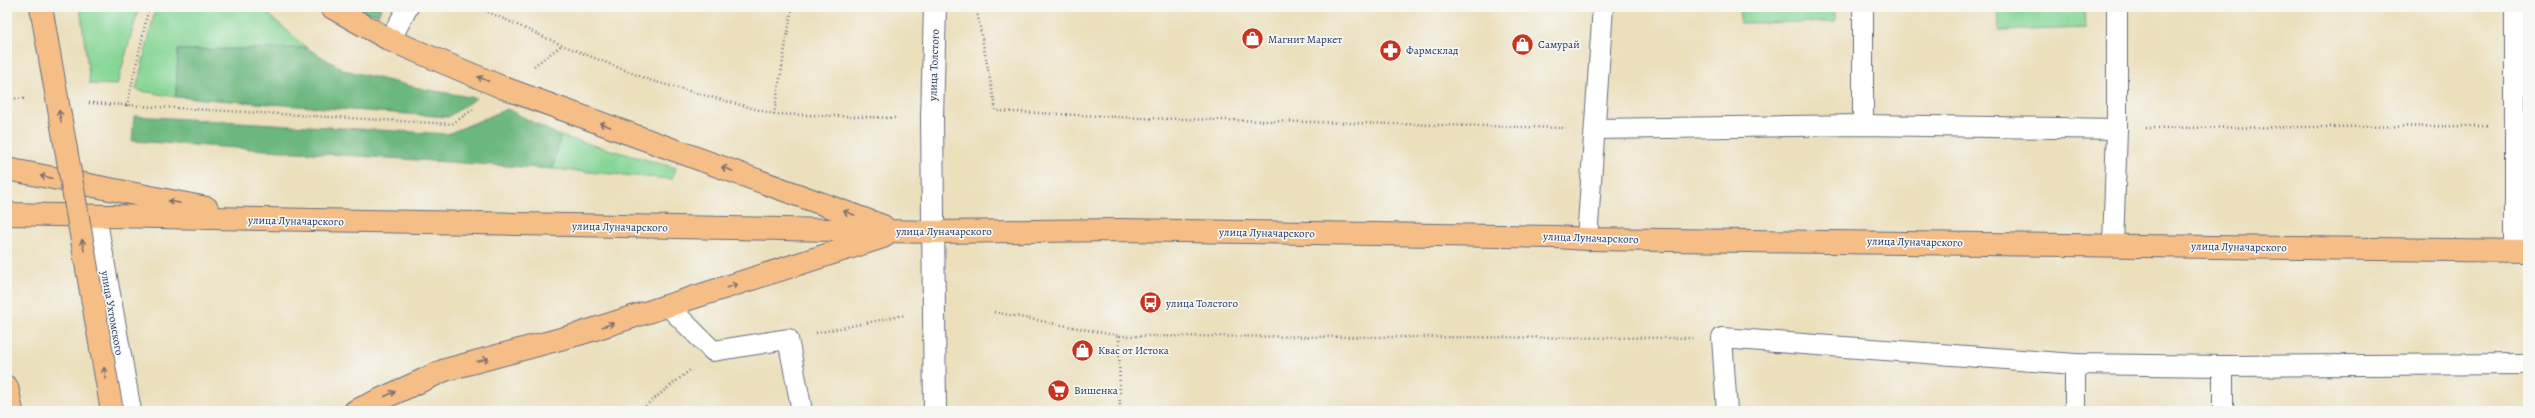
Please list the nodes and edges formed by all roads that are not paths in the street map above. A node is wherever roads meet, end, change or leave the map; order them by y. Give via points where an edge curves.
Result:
1 (41, 7) edge
2 (331, 7) edge
3 (408, 7) edge
4 (936, 7) edge
5 (1603, 7) edge
6 (1863, 7) edge
7 (2117, 7) edge
8 (2515, 7) edge
9 (390, 40) junction
10 (1864, 125) junction
11 (1595, 129) junction
12 (2117, 129) junction
13 (7, 169) edge
14 (7, 214) edge
15 (95, 216) junction
16 (267, 220) junction
17 (899, 232) junction
18 (934, 232) junction
19 (1587, 239) junction
20 (2113, 245) junction
21 (2521, 251) edge
22 (668, 306) junction
23 (2075, 364) junction
24 (2528, 364) edge
25 (2223, 366) junction
26 (7, 387) edge
27 (12, 411) edge
28 (112, 411) edge
29 (130, 411) edge
30 (355, 411) edge
31 (802, 411) edge
32 (935, 411) edge
33 (1727, 411) edge
34 (2075, 411) edge
35 (2223, 411) edge

28 -> 1 main road, bridge
2 - 9 main road
3 - 9 lane
4 - 18 street, улица Толстого via 932,117
5 - 11 lane
6 - 10 lane
7 - 12 lane
8 - 21 lane via 2515,126
17 -> 9 main road via 504,88
10 - 11 lane
10 - 12 lane
11 - 19 lane
12 - 20 lane
16 -> 13 main road
14 - 15 main road, улица Луначарского
15 - 16 main road, улица Луначарского
15 - 29 street, улица Ухтомского
16 - 17 main road, улица Луначарского
17 - 18 main road, улица Луначарского
22 -> 17 main road
18 - 19 main road, улица Луначарского via 1118,230
18 - 32 street, улица Толстого
19 - 20 main road, улица Луначарского
20 - 21 main road, улица Луначарского
30 -> 22 main road via 445,370 579,334
22 - 31 lane via 713,351 788,338
23 - 25 lane
23 - 33 lane via 1722,338
23 - 34 lane
24 - 25 lane
25 - 35 lane
26 - 27 main road

